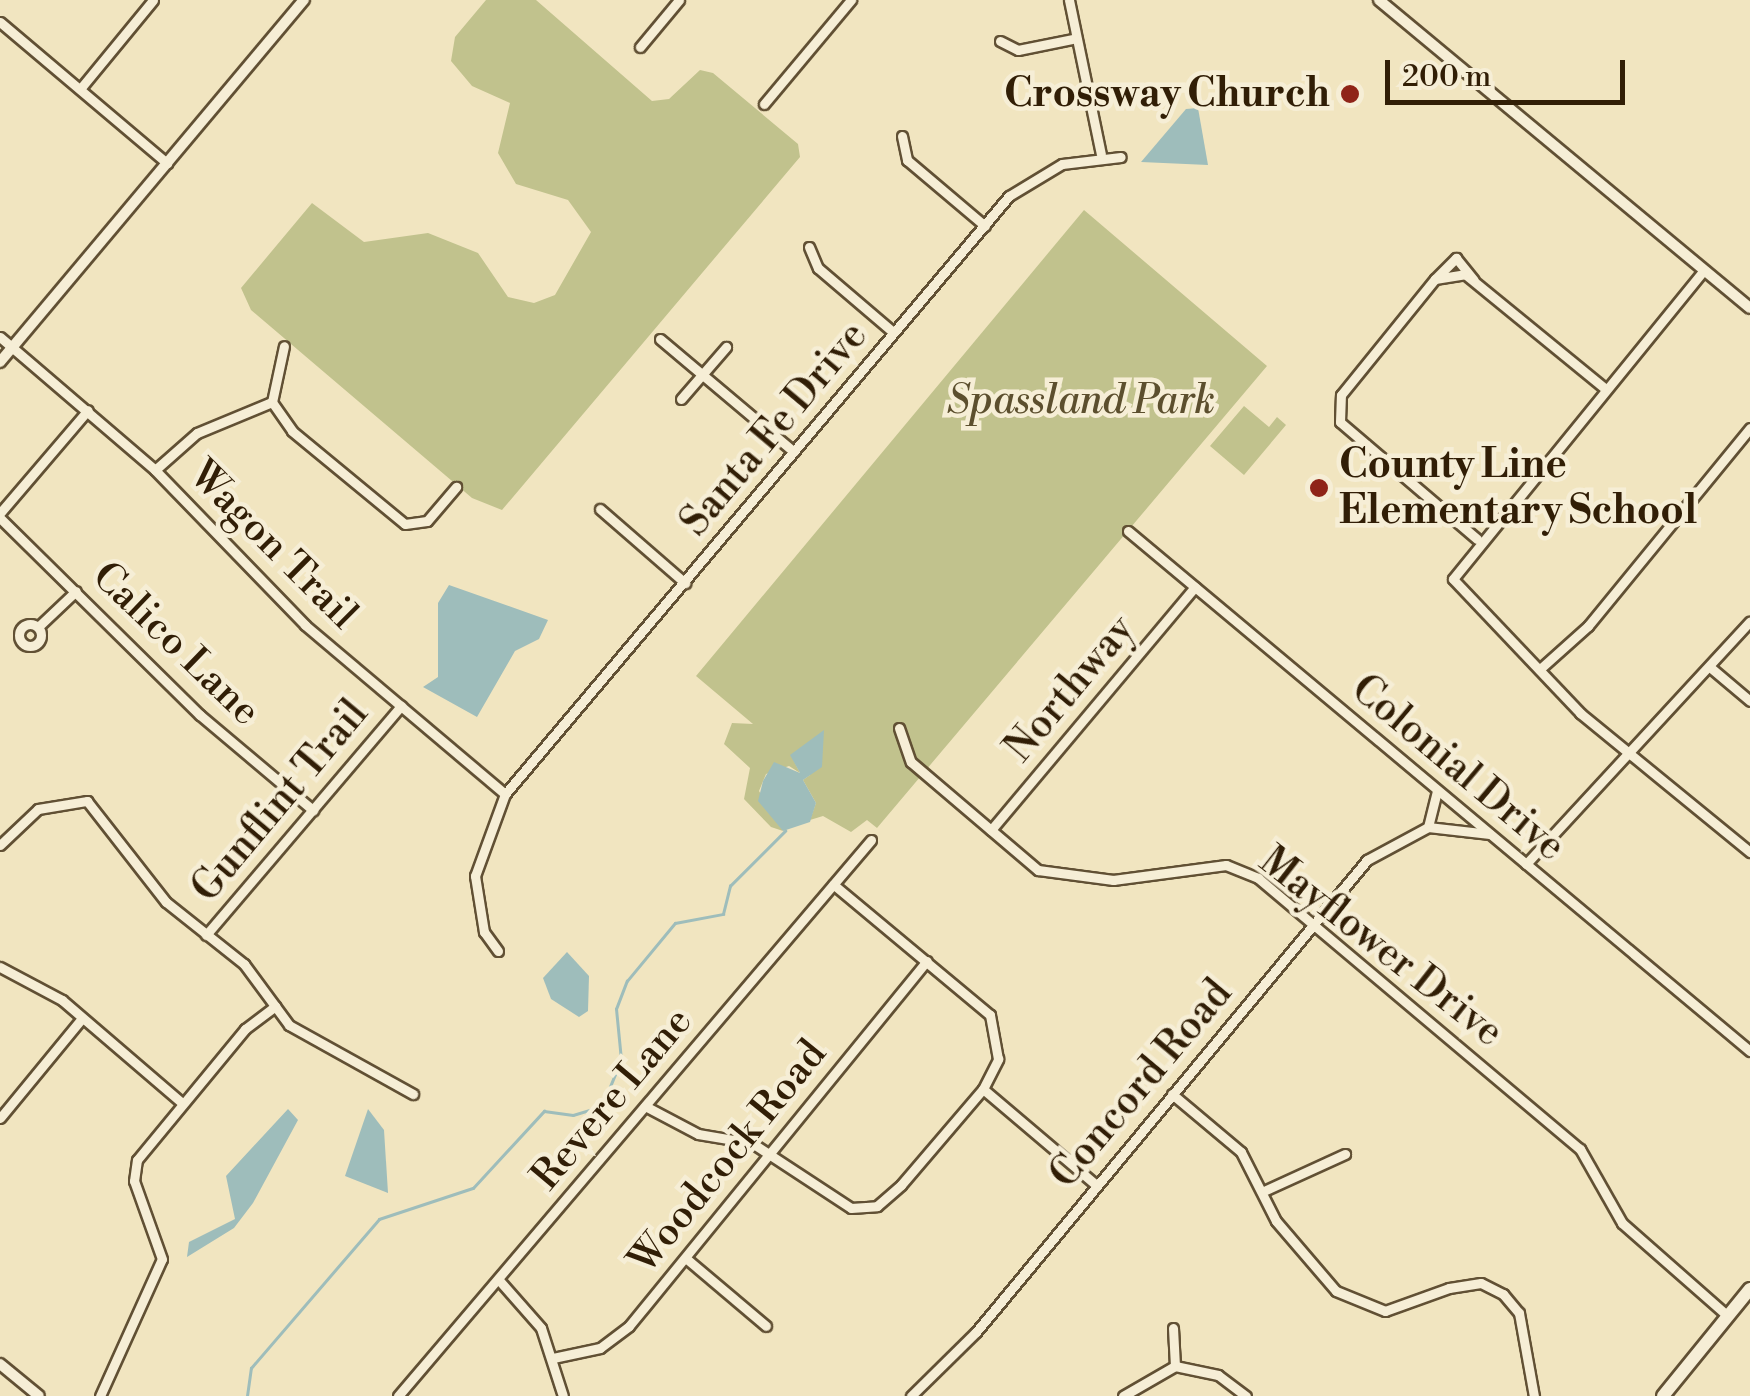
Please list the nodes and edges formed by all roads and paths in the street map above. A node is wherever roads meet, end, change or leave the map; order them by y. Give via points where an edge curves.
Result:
1 (153, 0) edge
2 (304, 0) edge
3 (679, 0) edge
4 (850, 0) edge
5 (1069, 0) edge
6 (1379, 0) edge
7 (0, 22) edge
8 (1072, 39) junction
9 (1000, 41) dead end
10 (640, 47) dead end
11 (80, 89) junction
12 (764, 104) dead end
13 (902, 136) dead end
14 (1100, 154) junction
15 (1121, 157) dead end
16 (167, 163) junction
17 (985, 226) junction
18 (809, 246) dead end
19 (1704, 270) junction
20 (1750, 308) edge
21 (893, 332) junction
22 (0, 336) edge
23 (660, 339) dead end
24 (284, 346) dead end
25 (12, 348) junction
26 (726, 348) dead end
27 (0, 362) edge
28 (702, 375) junction
29 (1603, 387) junction
30 (681, 399) dead end
31 (272, 402) junction
32 (88, 410) junction
33 (1750, 428) edge
34 (794, 452) junction
35 (155, 470) junction
36 (456, 487) dead end
37 (600, 509) dead end
38 (0, 516) edge
39 (1128, 531) dead end
40 (1477, 539) junction
41 (686, 583) junction
42 (1195, 587) junction
43 (76, 591) junction
44 (1750, 621) edge
45 (38, 627) dead end
46 (1541, 668) junction
47 (1710, 668) junction
48 (1750, 702) edge
49 (400, 706) junction
50 (899, 728) dead end
51 (1628, 750) junction
52 (1437, 790) junction
53 (506, 794) junction
54 (313, 810) junction
55 (0, 826) edge
56 (1428, 828) junction
57 (991, 830) junction
58 (10, 834) junction
59 (1490, 834) junction
60 (870, 840) dead end
61 (0, 845) edge
62 (1750, 852) edge
63 (1526, 864) junction
64 (834, 884) junction
65 (1313, 923) junction
66 (206, 934) junction
67 (498, 951) dead end
68 (927, 962) junction
69 (0, 967) edge
70 (275, 1006) junction
71 (82, 1018) junction
72 (1750, 1050) edge
73 (983, 1088) junction
74 (413, 1094) dead end
75 (1172, 1094) junction
76 (182, 1102) junction
77 (646, 1106) junction
78 (0, 1118) edge
79 (771, 1153) junction
80 (1344, 1154) dead end
81 (1096, 1185) junction
82 (1266, 1190) junction
83 (688, 1260) junction
84 (498, 1279) junction
85 (1750, 1289) edge
86 (1728, 1316) junction
87 (766, 1326) dead end
88 (1173, 1328) dead end
89 (553, 1358) junction
90 (0, 1364) edge
91 (1176, 1366) junction
92 (1665, 1392) edge
93 (39, 1396) edge
94 (100, 1396) edge
95 (398, 1396) edge
96 (564, 1396) edge
97 (911, 1396) edge
98 (1123, 1396) edge
99 (1246, 1396) edge
100 (1534, 1396) edge
101 (1649, 1396) edge

1 - 11 street
2 - 16 street
3 - 10 street
4 - 12 street
5 - 8 street
6 - 19 street
7 - 11 street
8 - 9 street via 1018,50
8 - 14 street
11 - 16 street
13 - 17 street via 908,160
14 - 15 street, Santa Fe Drive
14 - 17 street, Santa Fe Drive via 1034,178
16 - 25 street
17 - 21 street, Santa Fe Drive
18 - 21 street via 818,268
19 - 20 street
19 - 29 street
21 - 34 street, Santa Fe Drive
22 - 25 street, Wagon Trail
23 - 28 street
24 - 31 street
25 - 27 street
25 - 32 street, Wagon Trail
26 - 28 street
28 - 30 street
28 - 34 street
29 - 40 street
29 - 40 street via 1474,280 1435,279 1341,395 1349,432
31 - 35 street via 197,433
31 - 36 street via 292,431 405,524 428,521
32 - 35 street, Wagon Trail
32 - 38 street
33 - 46 street via 1588,626
34 - 41 street, Santa Fe Drive
35 - 49 street, Wagon Trail via 239,565
37 - 41 street
38 - 43 street, Calico Lane
39 - 42 street, Colonial Drive
40 - 46 street via 1454,578
41 - 53 street, Santa Fe Drive
42 - 52 street, Colonial Drive
42 - 57 street, Northway
43 - 45 street
43 - 54 street, Calico Lane via 200,716
44 - 47 street
46 - 51 street
47 - 48 street
47 - 51 street
49 - 53 street, Wagon Trail
49 - 54 street, Gunflint Trail
50 - 57 street, Mayflower Drive via 911,762
51 - 62 street
51 - 63 street
52 - 56 street
52 - 59 street, Colonial Drive
53 - 67 street, Santa Fe Drive via 474,876 484,932
54 - 66 street, Gunflint Trail
55 - 58 street
56 - 59 street
56 - 65 street, Concord Road via 1367,860
57 - 65 street, Mayflower Drive via 1038,870 1072,880 1226,865 1258,878
58 - 61 street
58 - 66 street via 38,809 87,801 166,902
59 - 63 street, Colonial Drive
60 - 64 street, Revere Lane
63 - 72 street, Colonial Drive
64 - 68 street
64 - 77 street, Revere Lane
65 - 75 street, Concord Road
65 - 86 street, Mayflower Drive via 1580,1149 1622,1223
66 - 70 street
68 - 73 street via 990,1015 998,1060
68 - 79 street, Woodcock Road
69 - 71 street
70 - 74 street via 296,1030
70 - 76 street
71 - 76 street
71 - 78 street
73 - 79 street via 877,1206 828,1202
73 - 81 street
75 - 81 street, Concord Road
75 - 82 street via 1241,1152
76 - 94 street via 135,1170 162,1259
77 - 79 street via 698,1134
77 - 84 street, Revere Lane
79 - 83 street, Woodcock Road
80 - 82 street
81 - 97 street, Concord Road
82 - 100 street via 1301,1256 1363,1307 1386,1311 1481,1283 1502,1294 1519,1313
83 - 87 street
83 - 89 street, Woodcock Road via 600,1348
84 - 89 street
84 - 95 street, Revere Lane
85 - 86 main road
86 - 92 main road
88 - 91 street
89 - 96 street
90 - 93 street
91 - 98 street
91 - 99 street via 1218,1375
92 - 101 main road

